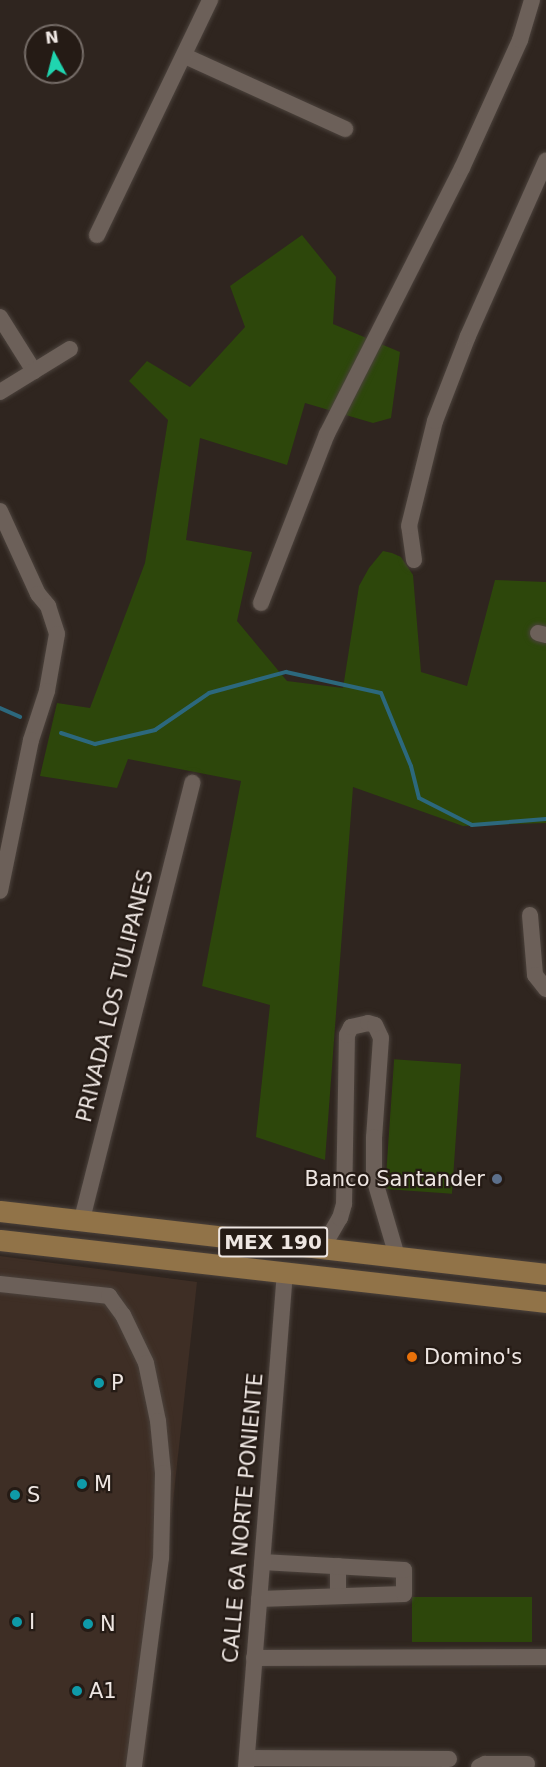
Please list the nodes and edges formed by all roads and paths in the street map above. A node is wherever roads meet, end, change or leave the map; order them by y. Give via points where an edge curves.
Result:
1 (210, 0) edge
2 (532, 0) edge
3 (185, 56) junction
4 (345, 129) dead end
5 (546, 161) edge
6 (97, 235) dead end
7 (0, 317) edge
8 (70, 349) dead end
9 (34, 371) junction
10 (0, 392) edge
11 (0, 511) edge
12 (414, 560) dead end
13 (261, 603) dead end
14 (192, 783) dead end
15 (0, 891) edge
16 (530, 915) dead end
17 (546, 989) edge
18 (0, 1210) edge
19 (82, 1219) junction
20 (0, 1240) edge
21 (323, 1247) junction
22 (397, 1256) junction
23 (285, 1273) junction
24 (546, 1274) edge
25 (0, 1284) edge
26 (546, 1302) edge
27 (262, 1562) junction
28 (338, 1566) junction
29 (338, 1596) junction
30 (259, 1599) junction
31 (546, 1657) edge
32 (254, 1658) junction
33 (449, 1759) dead end
34 (247, 1762) edge
35 (527, 1764) dead end
36 (134, 1767) edge
37 (479, 1767) edge

1 - 3 street
2 - 13 street via 520,40 462,168 327,434
3 - 4 street
3 - 6 street
5 - 12 street via 468,336 435,421 409,526
7 - 9 street
8 - 9 street
9 - 10 street
11 - 15 street via 48,606 57,634
14 - 19 street, PRIVADA LOS TULIPANES
16 - 17 street via 535,975
18 - 19 main road, MEX 190
19 - 21 main road, MEX 190
20 - 23 main road, MEX 190
21 - 22 main road, MEX 190
21 - 22 street via 344,1204 347,1035 351,1027 368,1023 375,1025 381,1038 374,1178
22 - 24 main road, MEX 190
23 - 26 main road, MEX 190
23 - 27 street, CALLE 6A NORTE PONIENTE
25 - 36 street via 109,1296 123,1315 146,1363 158,1421 163,1473 161,1558
27 - 28 street
27 - 30 street, CALLE 6A NORTE PONIENTE
28 - 29 street
28 - 29 street via 404,1570 404,1594
29 - 30 street
30 - 32 street, CALLE 6A NORTE PONIENTE
31 - 32 street
32 - 34 street, CALLE 6A NORTE PONIENTE
33 - 34 street
35 - 37 street

